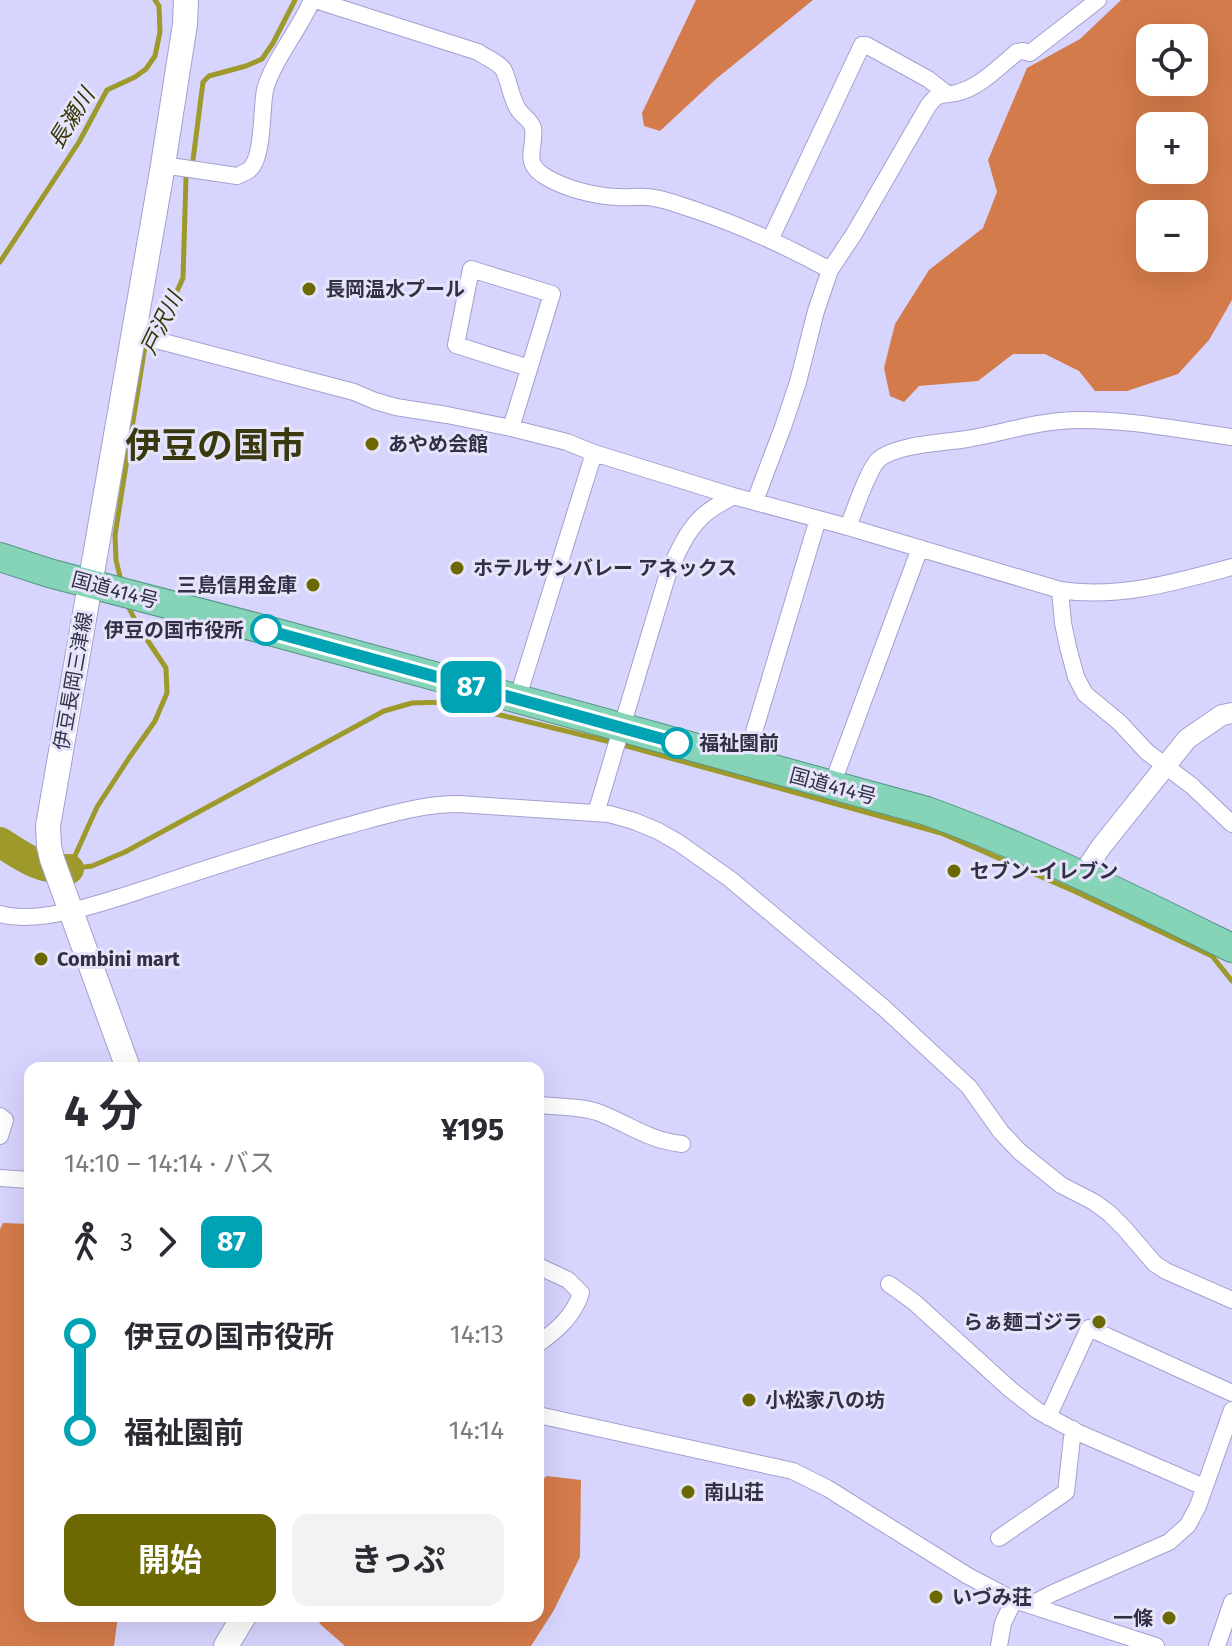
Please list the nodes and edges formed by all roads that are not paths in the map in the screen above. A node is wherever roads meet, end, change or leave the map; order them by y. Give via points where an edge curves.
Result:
1 (186, 0) edge
2 (313, 0) edge
3 (1098, 0) edge
4 (946, 93) junction
5 (163, 165) junction
6 (770, 240) junction
7 (830, 270) junction
8 (133, 334) junction
9 (529, 368) junction
10 (511, 428) junction
11 (1232, 437) edge
12 (594, 453) junction
13 (733, 496) junction
14 (755, 501) junction
15 (818, 519) junction
16 (848, 527) junction
17 (920, 548) junction
18 (0, 557) edge
19 (1232, 567) edge
20 (91, 584) junction
21 (1060, 590) junction
22 (517, 700) junction
23 (1232, 713) edge
24 (619, 739) junction
25 (745, 762) junction
26 (1165, 765) junction
27 (832, 785) junction
28 (596, 813) junction
29 (1232, 824) edge
30 (1082, 875) junction
31 (71, 910) junction
32 (0, 914) edge
33 (1232, 948) edge
34 (126, 1062) edge
35 (544, 1106) edge
36 (0, 1116) edge
37 (0, 1136) edge
38 (682, 1144) dead end
39 (0, 1178) edge
40 (24, 1180) edge
41 (544, 1269) edge
42 (889, 1284) dead end
43 (1232, 1300) edge
44 (544, 1340) edge
45 (1232, 1393) edge
46 (1232, 1410) edge
47 (544, 1416) edge
48 (1048, 1417) junction
49 (1073, 1429) junction
50 (1204, 1487) junction
51 (999, 1538) dead end
52 (1014, 1600) junction
53 (1232, 1602) edge
54 (1032, 1604) junction
55 (240, 1622) edge
56 (226, 1646) edge
57 (999, 1646) edge
58 (1156, 1646) edge
59 (1217, 1646) edge

1 - 5 main road, 伊豆長岡三津線
2 - 5 street via 268,82 257,152 248,171 237,176
2 - 6 street via 478,52 501,67 518,111 533,128 531,159 546,178 594,194 654,198
3 - 4 street via 1030,53 1017,52 980,82
4 - 6 street via 862,45
4 - 7 street via 928,106
5 - 8 main road, 伊豆長岡三津線
6 - 7 street
7 - 14 street via 798,382
8 - 10 street via 396,407
8 - 20 main road, 伊豆長岡三津線
9 - 9 street via 552,294 471,269 456,345
9 - 10 street
10 - 12 street
11 - 16 street via 1073,420 913,446 878,460
12 - 13 street
12 - 22 street
13 - 14 street
13 - 24 street via 695,525 669,570
14 - 15 street
15 - 16 street
15 - 25 street
16 - 17 street
17 - 21 street
17 - 27 street
18 - 20 highway, 国道414号
19 - 21 street via 1156,587
20 - 22 highway, 国道414号
20 - 31 main road, 伊豆長岡三津線 via 48,826 52,859
21 - 26 street via 1068,647 1085,694
22 - 24 highway, 国道414号
23 - 26 street via 1187,739
24 - 25 highway, 国道414号
24 - 28 street
25 - 27 highway, 国道414号
26 - 29 street
26 - 30 street
27 - 30 highway, 国道414号 via 927,811
28 - 31 street via 459,804 408,808
28 - 43 street via 658,831 730,879 925,1044 969,1087 1030,1161 1109,1213 1155,1264
30 - 33 highway, 国道414号
31 - 32 street via 18,917
31 - 34 main road, 伊豆長岡三津線
35 - 38 street via 599,1112 653,1138
36 - 37 street via 5,1120
39 - 40 street
41 - 44 street via 581,1293 576,1308
42 - 48 street
45 - 48 street via 1089,1328
46 - 50 street
47 - 52 street via 793,1471
48 - 49 street
49 - 50 street
49 - 51 street via 1066,1492
50 - 54 street via 1188,1525 1169,1542
52 - 54 street
52 - 57 street
53 - 59 street
54 - 58 street
55 - 56 main road

